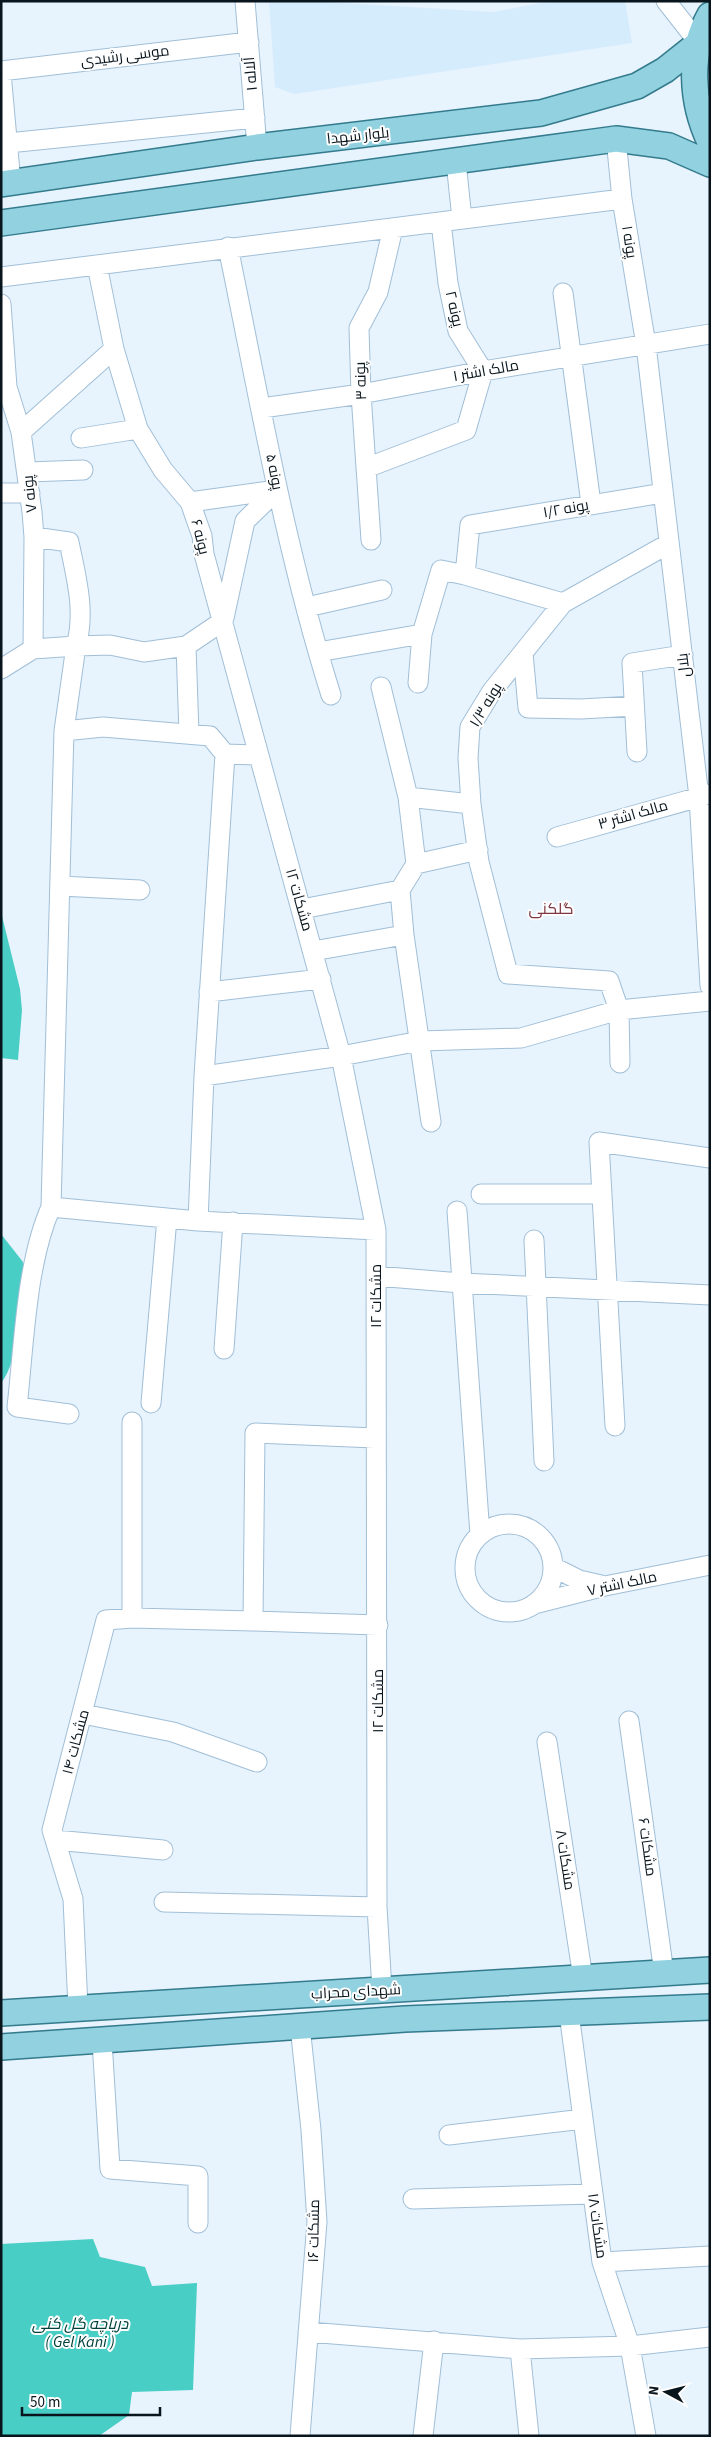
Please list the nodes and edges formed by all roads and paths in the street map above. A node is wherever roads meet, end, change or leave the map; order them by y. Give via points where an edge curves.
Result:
1 (245, 1) edge
2 (666, 1) edge
3 (710, 15) edge
4 (249, 42) junction
5 (699, 43) junction
6 (1, 72) edge
7 (255, 118) junction
8 (616, 139) junction
9 (710, 142) edge
10 (8, 143) junction
11 (257, 147) junction
12 (456, 162) junction
13 (710, 164) edge
14 (4, 182) edge
15 (622, 199) junction
16 (462, 220) junction
17 (441, 222) junction
18 (1, 223) edge
19 (393, 228) junction
20 (228, 247) junction
21 (97, 265) junction
22 (1, 277) edge
23 (563, 293) dead end
24 (1, 304) edge
25 (710, 334) edge
26 (646, 346) junction
27 (114, 348) junction
28 (570, 357) junction
29 (483, 371) junction
30 (360, 394) junction
31 (262, 408) junction
32 (138, 429) junction
33 (21, 432) junction
34 (81, 438) dead end
35 (366, 468) junction
36 (83, 470) dead end
37 (28, 472) junction
38 (277, 490) junction
39 (1, 493) edge
40 (30, 493) junction
41 (663, 493) junction
42 (190, 502) junction
43 (591, 504) junction
44 (34, 537) junction
45 (371, 540) dead end
46 (668, 544) junction
47 (465, 574) junction
48 (382, 590) dead end
49 (564, 603) junction
50 (307, 607) junction
51 (223, 621) junction
52 (422, 634) junction
53 (76, 646) junction
54 (186, 646) junction
55 (33, 649) junction
56 (318, 652) junction
57 (523, 653) junction
58 (683, 655) junction
59 (1, 669) edge
60 (418, 683) dead end
61 (381, 687) dead end
62 (331, 695) dead end
63 (634, 706) junction
64 (64, 731) junction
65 (189, 734) junction
66 (637, 752) dead end
67 (225, 754) junction
68 (258, 755) junction
69 (704, 796) edge
70 (408, 797) junction
71 (471, 804) junction
72 (557, 837) dead end
73 (478, 850) junction
74 (416, 864) junction
75 (60, 886) junction
76 (140, 890) dead end
77 (400, 890) junction
78 (302, 909) junction
79 (404, 936) junction
80 (313, 951) junction
81 (321, 979) junction
82 (710, 986) edge
83 (209, 992) junction
84 (710, 1000) edge
85 (619, 1010) junction
86 (420, 1041) junction
87 (341, 1056) junction
88 (620, 1063) dead end
89 (204, 1076) junction
90 (431, 1122) dead end
91 (710, 1158) edge
92 (481, 1194) dead end
93 (602, 1194) junction
94 (51, 1206) junction
95 (457, 1211) dead end
96 (167, 1218) junction
97 (198, 1221) junction
98 (233, 1222) junction
99 (376, 1230) junction
100 (534, 1240) dead end
101 (376, 1276) junction
102 (461, 1284) junction
103 (536, 1287) junction
104 (608, 1290) junction
105 (710, 1296) edge
106 (224, 1349) dead end
107 (151, 1403) dead end
108 (70, 1414) dead end
109 (132, 1422) dead end
110 (615, 1426) dead end
111 (375, 1438) junction
112 (544, 1461) dead end
113 (480, 1535) junction
114 (710, 1565) edge
115 (553, 1567) junction
116 (605, 1586) junction
117 (534, 1604) junction
118 (132, 1618) junction
119 (253, 1620) junction
120 (378, 1625) junction
121 (83, 1714) junction
122 (629, 1721) dead end
123 (547, 1742) dead end
124 (257, 1762) dead end
125 (55, 1840) junction
126 (163, 1850) dead end
127 (164, 1902) dead end
128 (377, 1907) junction
129 (710, 1970) edge
130 (664, 1973) junction
131 (583, 1978) junction
132 (382, 1990) junction
133 (710, 2007) edge
134 (78, 2008) junction
135 (1, 2013) edge
136 (569, 2013) junction
137 (300, 2026) junction
138 (102, 2041) junction
139 (1, 2047) edge
140 (583, 2119) junction
141 (449, 2134) dead end
142 (592, 2194) junction
143 (414, 2199) dead end
144 (198, 2223) dead end
145 (710, 2256) edge
146 (602, 2262) junction
147 (308, 2332) junction
148 (710, 2337) edge
149 (434, 2341) junction
150 (630, 2346) junction
151 (520, 2349) junction
152 (300, 2436) edge
153 (424, 2436) edge
154 (529, 2436) edge
155 (646, 2436) edge

1 - 4 street, آلاله ۱
2 - 5 street
3 - 5 main road
4 - 6 street, موسی رشیدی
4 - 7 street, آلاله ۱
5 - 9 main road via 694,70 695,97
5 - 11 main road, بلوار شهدا via 665,70 637,86 541,113
6 - 10 street
7 - 10 street
7 - 11 street, آلاله ۱
8 - 12 main road
8 - 13 main road via 670,146
8 - 15 street, پونه ۱
10 - 14 street
11 - 14 main road, بلوار شهدا
12 - 16 street
12 - 18 main road
15 - 16 street
15 - 26 street, پونه ۱
16 - 17 street
17 - 19 street
17 - 29 street, پونه ۲ via 458,331
19 - 20 street
19 - 30 street, پونه ۳ via 378,292 359,328
20 - 21 street
20 - 31 street, پونه ۵
21 - 22 street
21 - 27 street, پونه ۶
23 - 28 street
24 - 33 street, پونه ۷ via 7,387
25 - 26 street, مالک اشتر ۱
26 - 28 street, مالک اشتر ۱
26 - 41 street, بلال
27 - 32 street, پونه ۶
27 - 33 street
28 - 29 street, مالک اشتر ۱
28 - 43 street
29 - 30 street, مالک اشتر ۱
29 - 35 street via 466,430
30 - 31 street, مالک اشتر ۱
30 - 35 street, پونه ۳
31 - 38 street, پونه ۵
32 - 34 street
32 - 42 street, پونه ۶ via 163,470
33 - 37 street, پونه ۷
35 - 45 street, پونه ۳
36 - 37 street
37 - 40 street, پونه ۷
38 - 42 street
38 - 50 street, پونه ۵
38 - 51 street via 245,521
39 - 40 street
40 - 44 street, پونه ۷
41 - 43 street, پونه ۱/۲
41 - 46 street, بلال
42 - 51 street, پونه ۶
43 - 47 street, پونه ۱/۲ via 470,525
44 - 53 street via 69,542 81,604
44 - 55 street, پونه ۷
46 - 49 street, پونه ۱/۳
46 - 58 street, بلال
47 - 49 street
47 - 52 street via 442,570
48 - 50 street
49 - 57 street, پونه ۱/۳
50 - 56 street, پونه ۵
51 - 54 street
51 - 68 street, مشکات ۱۲
52 - 56 street
52 - 60 street
53 - 54 street via 110,645 144,652
53 - 55 street
53 - 64 street
54 - 65 street
55 - 59 street
56 - 62 street, پونه ۵
57 - 63 street via 528,708
57 - 71 street, پونه ۱/۳ via 470,727
58 - 63 street via 632,663
58 - 69 street, بلال
61 - 70 street
63 - 66 street
64 - 65 street via 103,727
64 - 75 street
65 - 67 street via 210,736
67 - 68 street
67 - 83 street
68 - 78 street, مشکات ۱۲
69 - 72 street, مالک اشتر ۳
69 - 82 street, بلال
70 - 71 street
70 - 74 street
71 - 73 street, پونه ۱/۳
73 - 74 street
73 - 85 street, پونه ۱/۳ via 508,974 609,980
74 - 77 street
75 - 76 street
75 - 94 street
77 - 78 street
77 - 79 street
78 - 80 street, مشکات ۱۲
79 - 80 street
79 - 86 street
80 - 81 street, مشکات ۱۲
81 - 83 street
81 - 87 street, مشکات ۱۲
83 - 89 street
84 - 85 street
85 - 86 street via 521,1038
85 - 88 street
86 - 87 street
86 - 90 street
87 - 89 street
87 - 99 street, مشکات ۱۲
89 - 97 street
91 - 93 street via 598,1142
92 - 93 street
93 - 104 street
94 - 96 street
94 - 108 street via 42,1226 32,1284 17,1406
95 - 102 street
96 - 97 street
96 - 107 street
97 - 98 street
98 - 99 street
98 - 106 street
99 - 101 street, مشکات ۱۲
100 - 103 street
101 - 102 street
101 - 111 street, مشکات ۱۲
102 - 103 street
102 - 113 street
103 - 104 street
103 - 112 street
104 - 105 street
104 - 110 street
109 - 118 street
111 - 119 street via 255,1433
111 - 120 street, مشکات ۱۲
113 - 115 street via 502,1524 531,1530 550,1552
113 - 117 street via 469,1550 465,1564 471,1591 493,1610 521,1610
114 - 116 street, مالک اشتر ۷
115 - 116 street via 579,1580
115 - 117 street via 551,1581
116 - 117 street, مالک اشتر ۷
118 - 119 street, مشکات ۱۴
118 - 121 street, مشکات ۱۴ via 106,1620
119 - 120 street, مشکات ۱۴
120 - 128 street, مشکات ۱۲
121 - 124 street via 173,1732
121 - 125 street, مشکات ۱۴ via 52,1830
122 - 130 street, مشکات ۶
123 - 131 street, مشکات ۸
125 - 126 street
125 - 134 street, مشکات ۱۴ via 73,1899
127 - 128 street
128 - 132 street, مشکات ۱۲
129 - 130 main road, شهدای محراب
130 - 131 main road, شهدای محراب
131 - 132 main road, شهدای محراب
132 - 134 main road, شهدای محراب
133 - 136 main road, شهدای محراب
134 - 135 main road, شهدای محراب
136 - 137 main road, شهدای محراب
136 - 140 street, مشکات ۱۸
137 - 138 main road, شهدای محراب
137 - 147 street, مشکات ۱۶ via 317,2222
138 - 139 main road, شهدای محراب
138 - 144 street via 110,2168 198,2176
140 - 141 street
140 - 142 street, مشکات ۱۸
142 - 143 street
142 - 146 street, مشکات ۱۸
145 - 146 street
146 - 150 street, مشکات ۱۸
147 - 149 street
147 - 152 street, مشکات ۱۶
148 - 150 street
149 - 151 street
149 - 153 street
150 - 151 street
150 - 155 street, مشکات ۱۸
151 - 154 street

